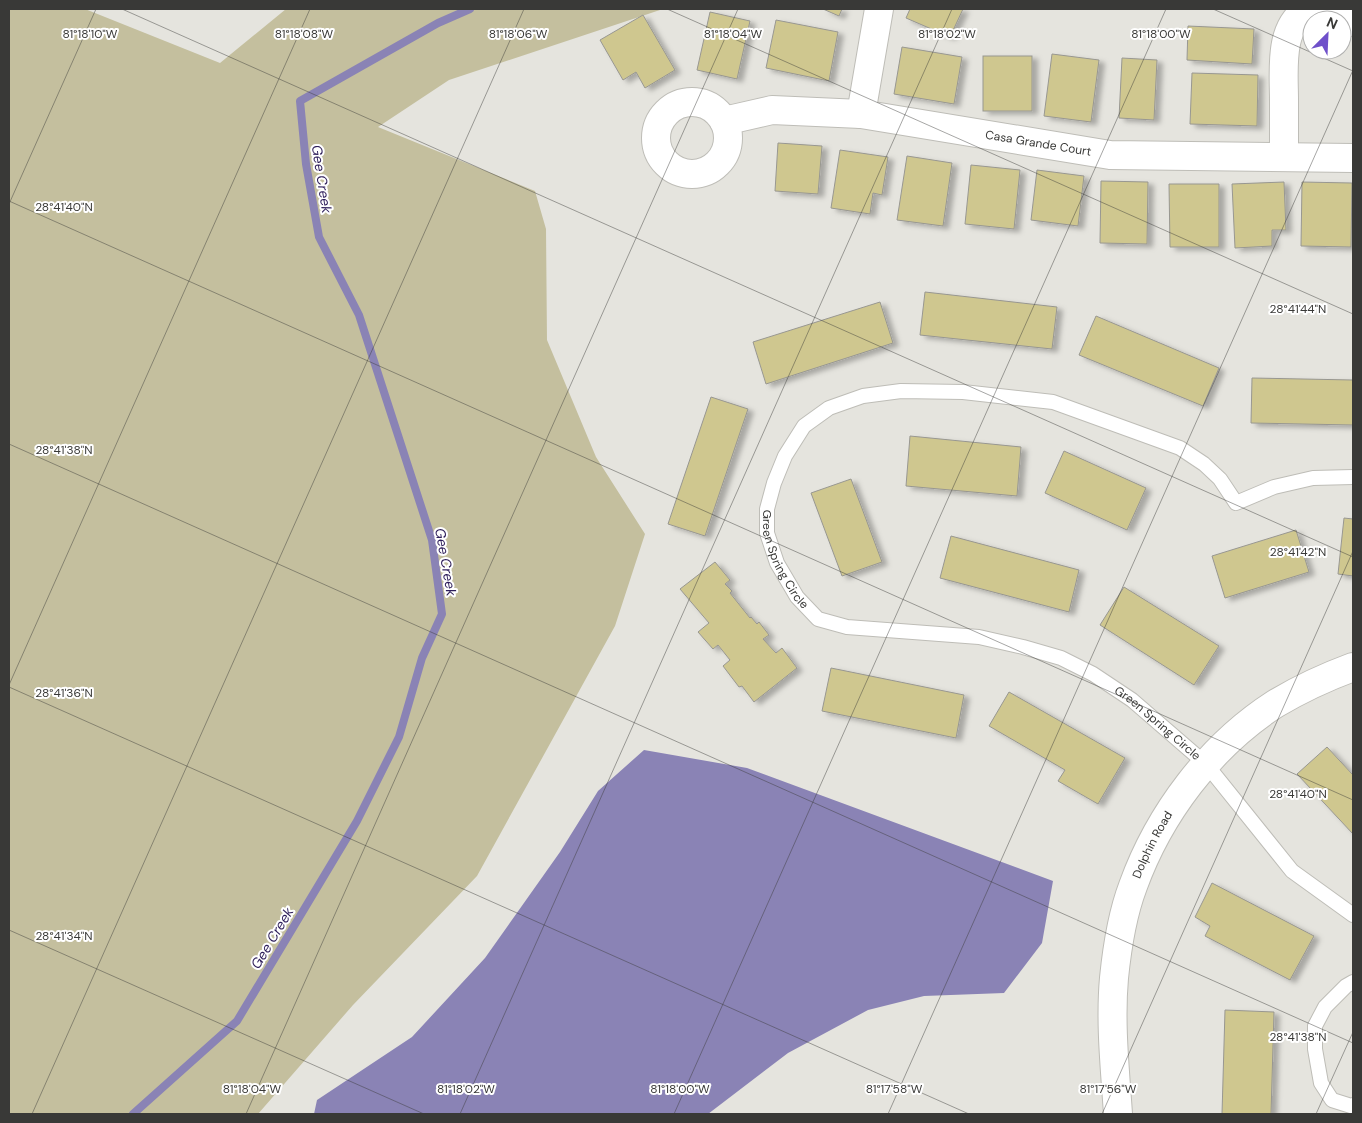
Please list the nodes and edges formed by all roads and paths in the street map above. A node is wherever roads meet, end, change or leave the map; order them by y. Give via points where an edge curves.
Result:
1 (878, 9) edge
2 (1310, 9) edge
3 (1336, 9) edge
4 (1353, 22) edge
5 (861, 114) junction
6 (724, 121) dead end
7 (1284, 157) junction
8 (1353, 158) edge
9 (1353, 477) edge
10 (1353, 667) edge
11 (1206, 764) junction
12 (1353, 915) edge
13 (1353, 982) edge
14 (1353, 1105) edge
15 (1118, 1114) edge

1 - 5 street
2 - 7 street via 1297,18 1288,36 1284,57
3 - 4 street
5 - 6 street, Casa Grande Court via 772,110
5 - 7 street, Casa Grande Court via 1110,155
7 - 8 street, Casa Grande Court
9 - 11 lane, Green Spring Circle via 1313,478 1274,487 1236,503 1220,479 1180,448 1053,402 963,392 902,391 863,396 829,408 804,426 785,456 767,508 767,533 777,563 797,597 818,619 847,627 978,637 1061,658 1093,674 1132,700
10 - 11 street, Dolphin Road via 1320,680 1275,705 1241,730
11 - 12 lane, Green Spring Circle via 1292,871
11 - 15 street, Dolphin Road via 1172,807 1132,886 1114,988
13 - 14 lane via 1325,1007 1315,1026 1321,1084 1332,1100

